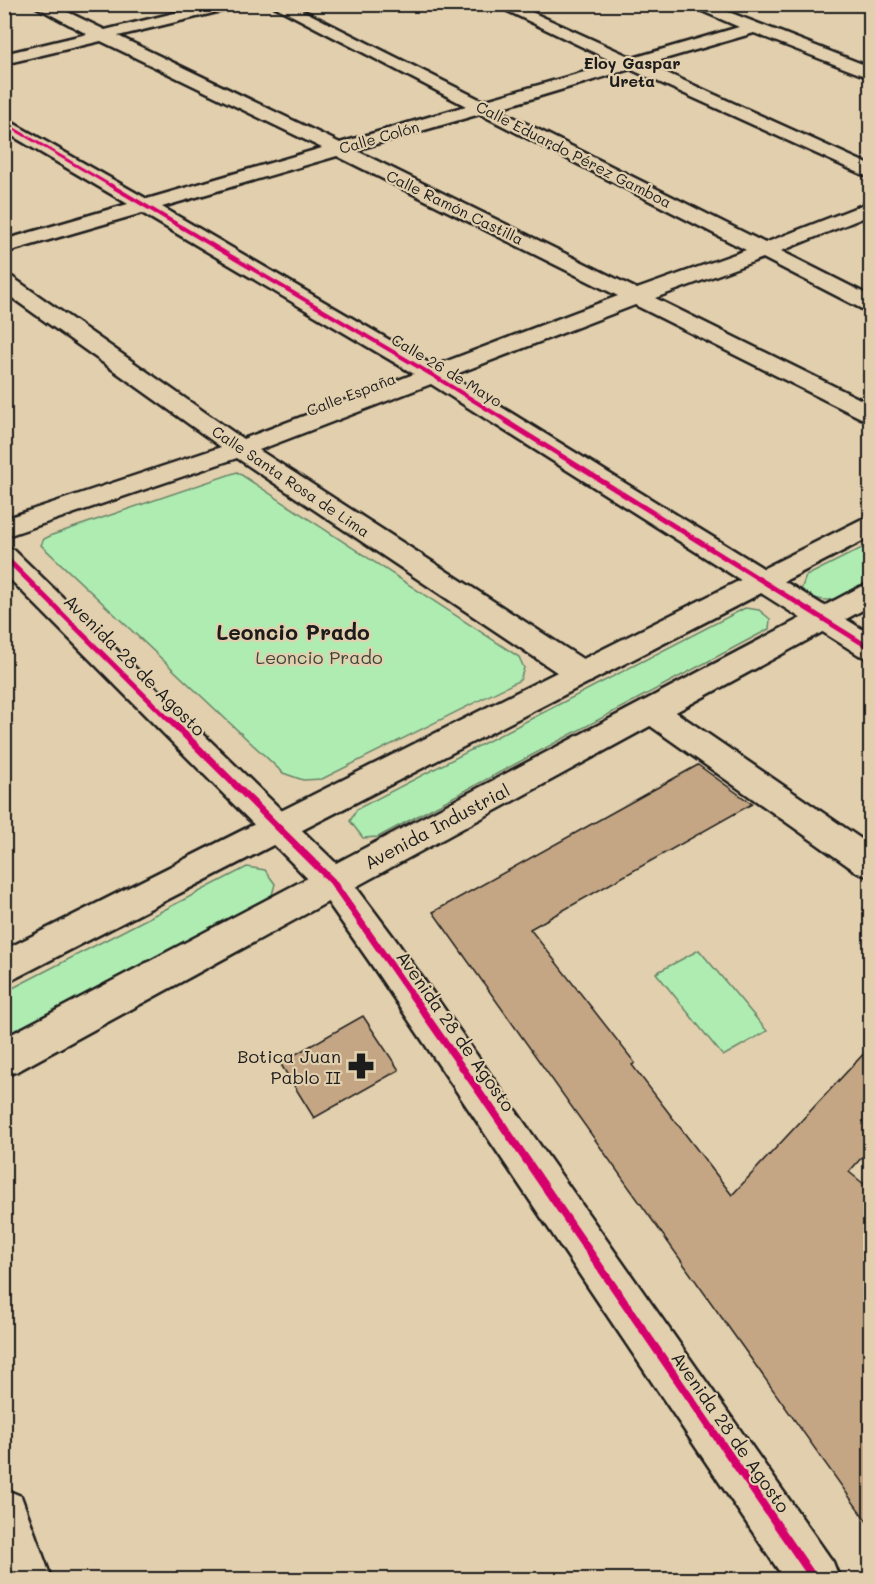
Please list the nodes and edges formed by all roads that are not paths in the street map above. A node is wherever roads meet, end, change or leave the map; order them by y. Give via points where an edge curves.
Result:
1 (38, 4) edge
2 (233, 4) edge
3 (277, 4) edge
4 (500, 4) edge
5 (693, 4) edge
6 (754, 28) junction
7 (102, 36) junction
8 (4, 59) edge
9 (634, 63) junction
10 (870, 73) edge
11 (483, 107) junction
12 (4, 123) edge
13 (338, 149) junction
14 (870, 172) edge
15 (145, 206) junction
16 (870, 208) edge
17 (4, 247) edge
18 (765, 250) junction
19 (4, 282) edge
20 (636, 297) junction
21 (870, 304) edge
22 (434, 376) junction
23 (870, 413) edge
24 (240, 449) junction
25 (870, 526) edge
26 (4, 528) edge
27 (4, 556) edge
28 (762, 581) junction
29 (870, 594) edge
30 (821, 619) junction
31 (870, 648) edge
32 (581, 673) junction
33 (653, 711) junction
34 (279, 828) junction
35 (870, 863) edge
36 (332, 881) junction
37 (4, 968) edge
38 (4, 1058) edge
39 (4, 1514) edge
40 (27, 1580) edge
41 (815, 1580) edge

1 - 7 street, Calle Ramón Castilla
2 - 7 street
3 - 11 street, Calle Eduardo Pérez Gamboa
4 - 9 street
5 - 6 street
6 - 9 street, Calle Colón
6 - 10 street
7 - 8 street
7 - 13 street, Calle Ramón Castilla
9 - 11 street, Calle Colón
9 - 14 street
11 - 13 street, Calle Colón
11 - 18 street, Calle Eduardo Pérez Gamboa
12 - 15 street, Calle 26 de Mayo
13 - 15 street, Calle Colón
13 - 20 street, Calle Ramón Castilla
15 - 17 street, Calle Colón
15 - 22 street, Calle 26 de Mayo
16 - 18 street, Calle España
18 - 20 street, Calle España
18 - 21 street, Calle Eduardo Pérez Gamboa
19 - 24 street, Calle Santa Rosa de Lima
20 - 22 street, Calle España
20 - 23 street, Calle Ramón Castilla
22 - 24 street, Calle España
22 - 28 street, Calle 26 de Mayo
24 - 26 street, Calle España
24 - 32 street, Calle Santa Rosa de Lima
25 - 28 street
27 - 34 street, Avenida 28 de Agosto
28 - 30 street, Calle 26 de Mayo
28 - 32 street
29 - 30 street, Avenida Industrial
30 - 31 street, Calle 26 de Mayo
30 - 33 street, Avenida Industrial
32 - 34 street
33 - 35 street
33 - 36 street, Avenida Industrial
34 - 36 street, Avenida 28 de Agosto
34 - 37 street
36 - 38 street, Avenida Industrial
36 - 41 street, Avenida 28 de Agosto
39 - 40 street

